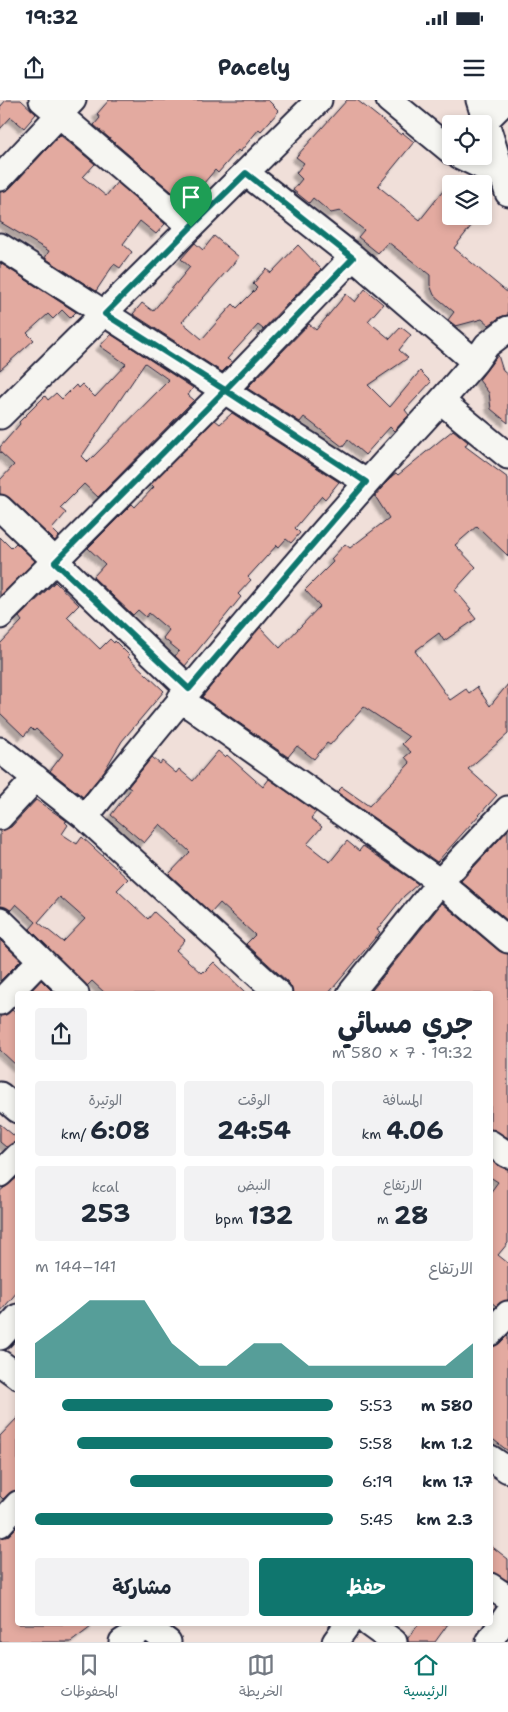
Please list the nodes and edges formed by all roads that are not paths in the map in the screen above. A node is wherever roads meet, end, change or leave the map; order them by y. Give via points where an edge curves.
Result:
1 (319, 100) edge
2 (389, 100) edge
3 (506, 100) edge
4 (58, 105) edge
5 (482, 111) edge
6 (442, 144) edge
7 (475, 165) edge
8 (246, 173) junction
9 (0, 178) edge
10 (506, 183) edge
11 (191, 227) junction
12 (0, 246) edge
13 (353, 258) junction
14 (105, 314) junction
15 (508, 329) edge
16 (475, 362) junction
17 (225, 390) junction
18 (441, 402) junction
19 (0, 416) edge
20 (508, 456) edge
21 (366, 482) junction
22 (0, 508) edge
23 (55, 562) junction
24 (0, 616) edge
25 (185, 694) junction
26 (0, 750) edge
27 (36, 778) junction
28 (508, 809) edge
29 (0, 817) edge
30 (86, 817) junction
31 (440, 882) junction
32 (0, 920) edge
33 (508, 940) edge
34 (41, 960) junction
35 (73, 991) edge
36 (276, 991) edge
37 (352, 991) edge
38 (0, 1002) edge
39 (0, 1095) edge
40 (15, 1108) edge
41 (493, 1145) edge
42 (508, 1155) edge
43 (15, 1159) edge
44 (0, 1174) edge
45 (15, 1321) edge
46 (0, 1337) edge
47 (0, 1363) edge
48 (15, 1374) edge
49 (493, 1460) edge
50 (508, 1470) edge
51 (15, 1507) edge
52 (0, 1524) edge
53 (493, 1588) edge
54 (508, 1598) edge
55 (508, 1614) edge
56 (146, 1626) edge
57 (149, 1626) edge
58 (347, 1626) edge
59 (372, 1626) edge
60 (122, 1642) edge
61 (168, 1642) edge
62 (335, 1642) edge
63 (394, 1642) edge
64 (489, 1642) edge

1 - 8 street
2 - 6 street
3 - 5 street
4 - 9 street
4 - 11 street
5 - 10 street
7 - 10 street
8 - 11 street
8 - 13 street
11 - 14 street
12 - 14 street
13 - 16 street
13 - 17 street
14 - 17 street
14 - 19 street
15 - 16 street via 487,345
16 - 18 street
17 - 21 street
17 - 23 street
18 - 20 street
18 - 21 street
21 - 25 street
22 - 23 street
23 - 24 street
23 - 25 street
25 - 30 street
25 - 31 street
26 - 27 street
27 - 29 street
27 - 30 street
28 - 31 street
30 - 36 street
31 - 33 street
31 - 37 street
32 - 34 street
34 - 35 street
34 - 38 street
39 - 40 street
41 - 42 street
43 - 44 street
45 - 46 street
47 - 48 street
49 - 50 street
51 - 52 street
53 - 54 street
55 - 64 street
56 - 60 street
57 - 61 street
58 - 62 street
59 - 63 street

